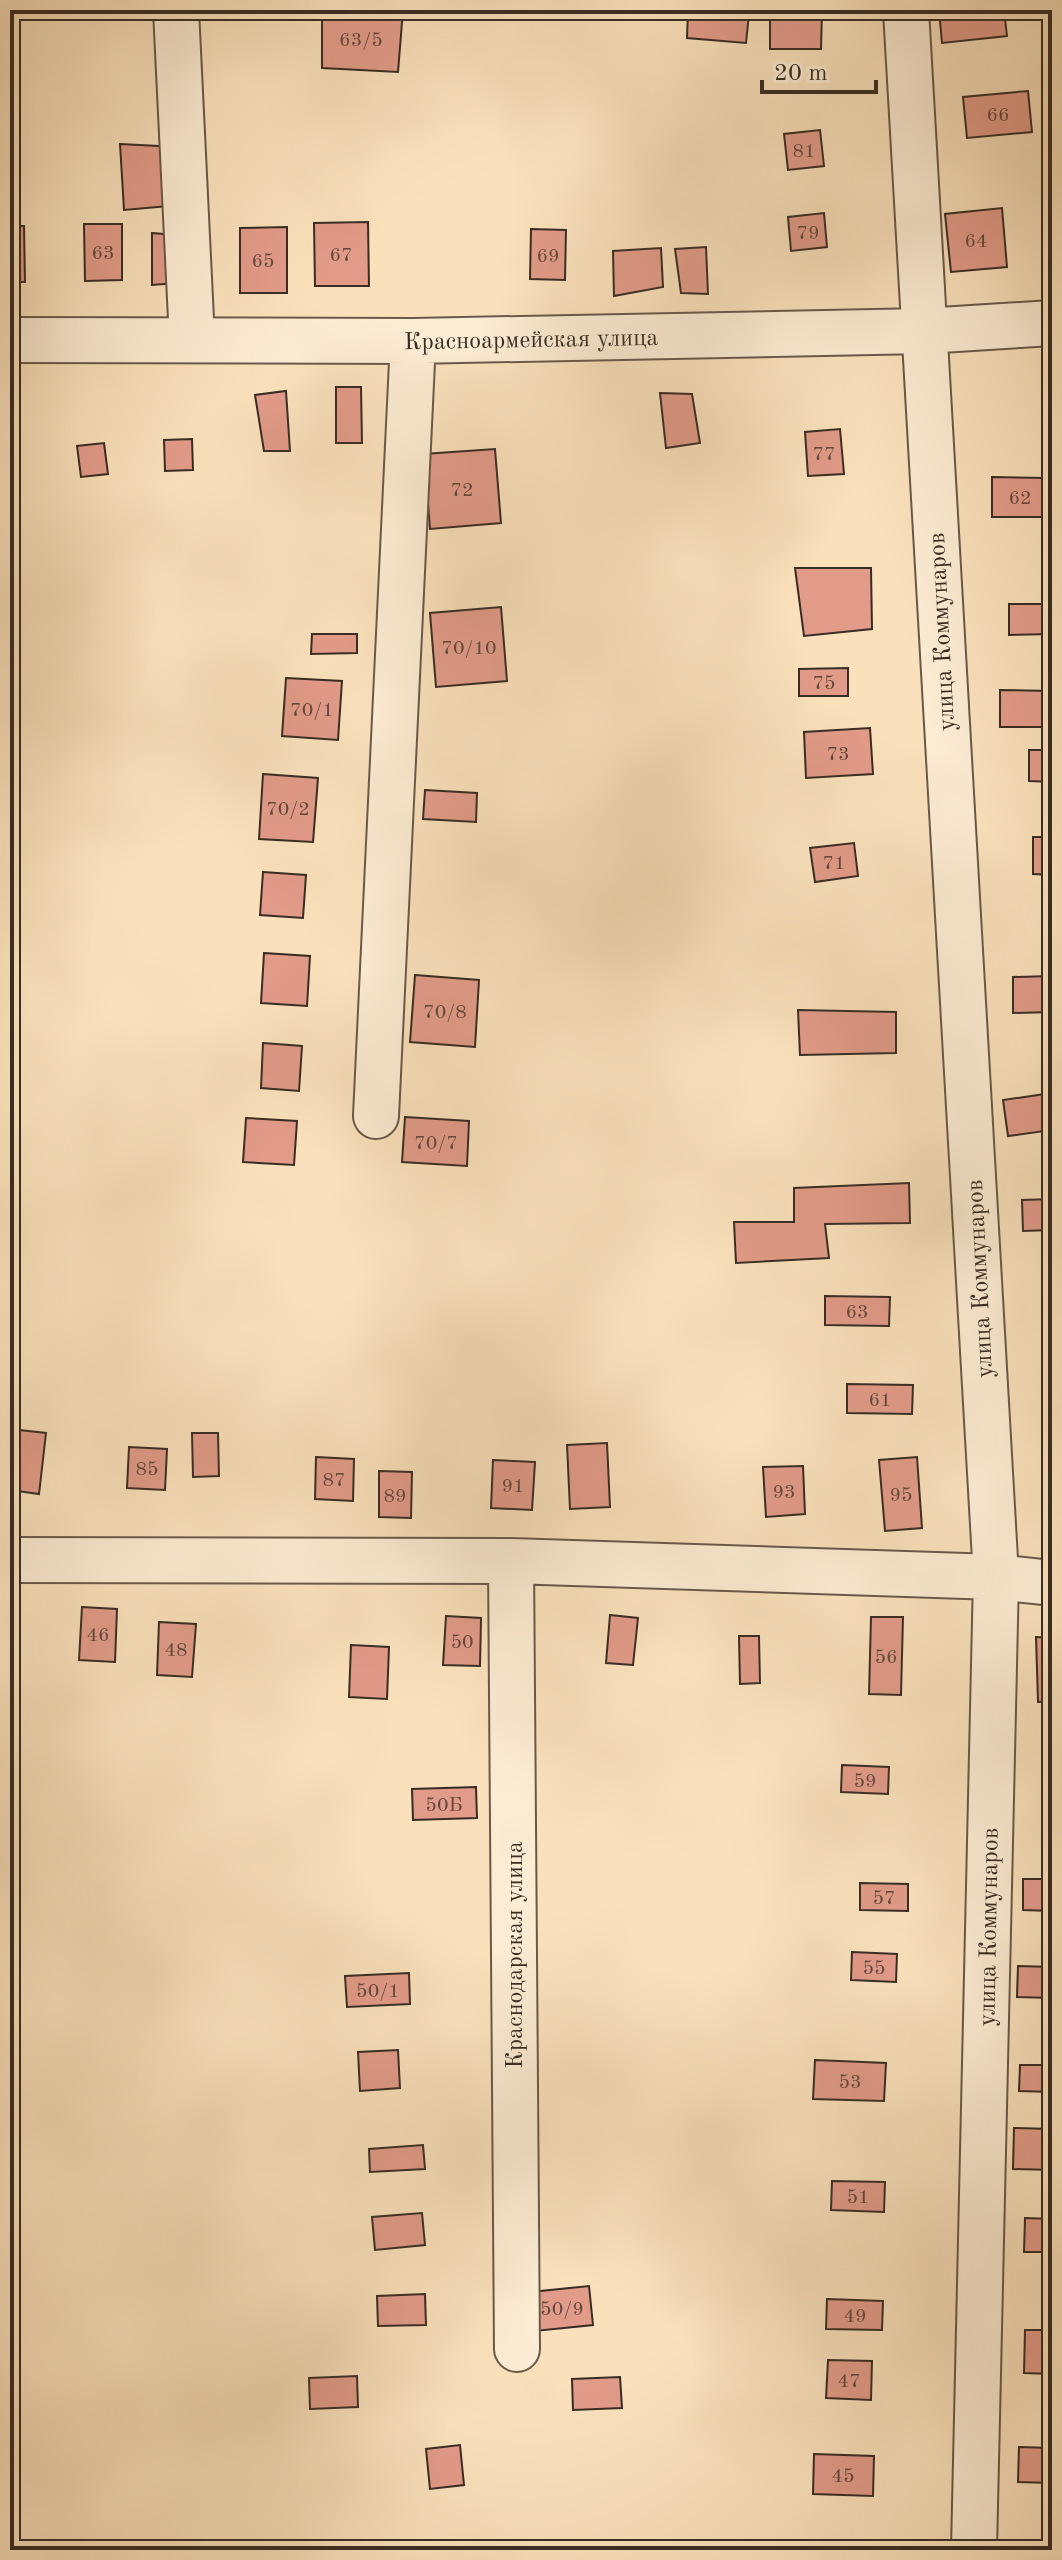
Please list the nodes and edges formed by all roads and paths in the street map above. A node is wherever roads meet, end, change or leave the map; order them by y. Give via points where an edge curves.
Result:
1 (176, 10) edge
2 (906, 10) edge
3 (1052, 323) edge
4 (924, 331) junction
5 (10, 340) edge
6 (192, 340) junction
7 (413, 341) junction
8 (376, 1116) dead end
9 (10, 1560) edge
10 (511, 1561) junction
11 (996, 1577) junction
12 (1052, 1583) edge
13 (517, 2349) dead end
14 (974, 2550) edge

1 - 6 street
2 - 4 street, улица Коммунаров
3 - 4 street, Красноармейская улица
4 - 7 street, Красноармейская улица
4 - 11 street, улица Коммунаров
5 - 6 street, Красноармейская улица
6 - 7 street, Красноармейская улица
7 - 8 street
9 - 10 street
10 - 11 street
10 - 13 street, Краснодарская улица
11 - 12 street
11 - 14 street, улица Коммунаров

